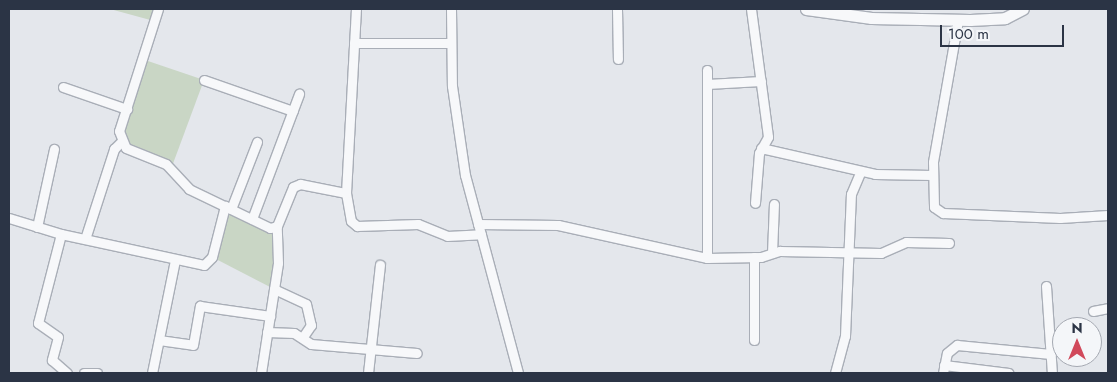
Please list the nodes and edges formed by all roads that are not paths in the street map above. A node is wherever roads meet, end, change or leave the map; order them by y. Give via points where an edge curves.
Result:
1 (158, 9) edge
2 (356, 9) edge
3 (451, 9) edge
4 (617, 9) edge
5 (751, 9) edge
6 (806, 9) edge
7 (1023, 9) edge
8 (958, 20) junction
9 (354, 43) junction
10 (451, 44) junction
11 (618, 59) dead end
12 (707, 70) dead end
13 (204, 80) dead end
14 (761, 81) junction
15 (707, 84) junction
16 (63, 87) dead end
17 (299, 94) dead end
18 (127, 109) junction
19 (292, 111) junction
20 (121, 142) junction
21 (257, 142) dead end
22 (761, 148) junction
23 (54, 149) dead end
24 (861, 170) junction
25 (932, 175) junction
26 (346, 193) junction
27 (755, 203) dead end
28 (774, 204) dead end
29 (228, 208) junction
30 (1108, 215) edge
31 (9, 218) edge
32 (252, 219) junction
33 (478, 224) junction
34 (37, 226) junction
35 (277, 226) junction
36 (61, 234) junction
37 (481, 234) junction
38 (85, 239) junction
39 (949, 243) dead end
40 (772, 252) junction
41 (849, 252) junction
42 (754, 257) junction
43 (707, 258) junction
44 (175, 260) junction
45 (380, 265) dead end
46 (1046, 286) dead end
47 (274, 289) junction
48 (1108, 308) edge
49 (1093, 311) dead end
50 (270, 316) junction
51 (267, 332) junction
52 (303, 337) junction
53 (159, 340) junction
54 (754, 340) dead end
55 (372, 349) junction
56 (417, 353) dead end
57 (1051, 354) junction
58 (943, 369) edge
59 (67, 373) edge
60 (84, 373) edge
61 (96, 373) edge
62 (152, 373) edge
63 (261, 373) edge
64 (368, 373) edge
65 (518, 373) edge
66 (836, 373) edge
67 (1009, 373) edge
68 (1052, 373) edge

1 - 18 street
2 - 9 street
3 - 10 street
4 - 11 street
5 - 14 street
6 - 8 street via 871,18
7 - 8 street via 1005,18
8 - 25 street
9 - 10 street
9 - 26 street
10 - 33 street via 465,175
12 - 15 street
13 - 19 street
14 - 15 street
14 - 22 street via 768,137
15 - 43 street
16 - 18 street
17 - 19 street
18 - 20 street
19 - 32 street
20 - 29 street via 166,164 189,189
20 - 38 street via 114,149
21 - 29 street
22 - 24 street
22 - 27 street
23 - 34 street
24 - 25 street
24 - 41 street via 851,194
25 - 30 street via 933,202 943,213 1060,218
26 - 35 street via 296,185
26 - 37 street via 351,221 357,226 418,224 447,236
28 - 40 street
29 - 32 street
29 - 44 street via 208,264
31 - 34 street
32 - 35 street
33 - 37 street
33 - 43 street via 558,226
34 - 36 street
35 - 47 street
36 - 38 street
36 - 59 street via 38,323 58,336 52,360
37 - 65 street
38 - 44 street
39 - 41 street via 906,242 886,252
40 - 41 street
40 - 42 street
41 - 66 street via 845,336
42 - 43 street
42 - 54 street
44 - 53 street
45 - 55 street
46 - 57 street
47 - 50 street
47 - 52 street via 306,304 311,325
48 - 49 street
50 - 51 street
50 - 53 street via 200,306 192,345
51 - 52 street
51 - 63 street
52 - 55 street via 311,344
53 - 62 street
55 - 56 street
55 - 64 street
57 - 58 street via 957,345 947,353
57 - 68 street
58 - 67 street
60 - 61 street

